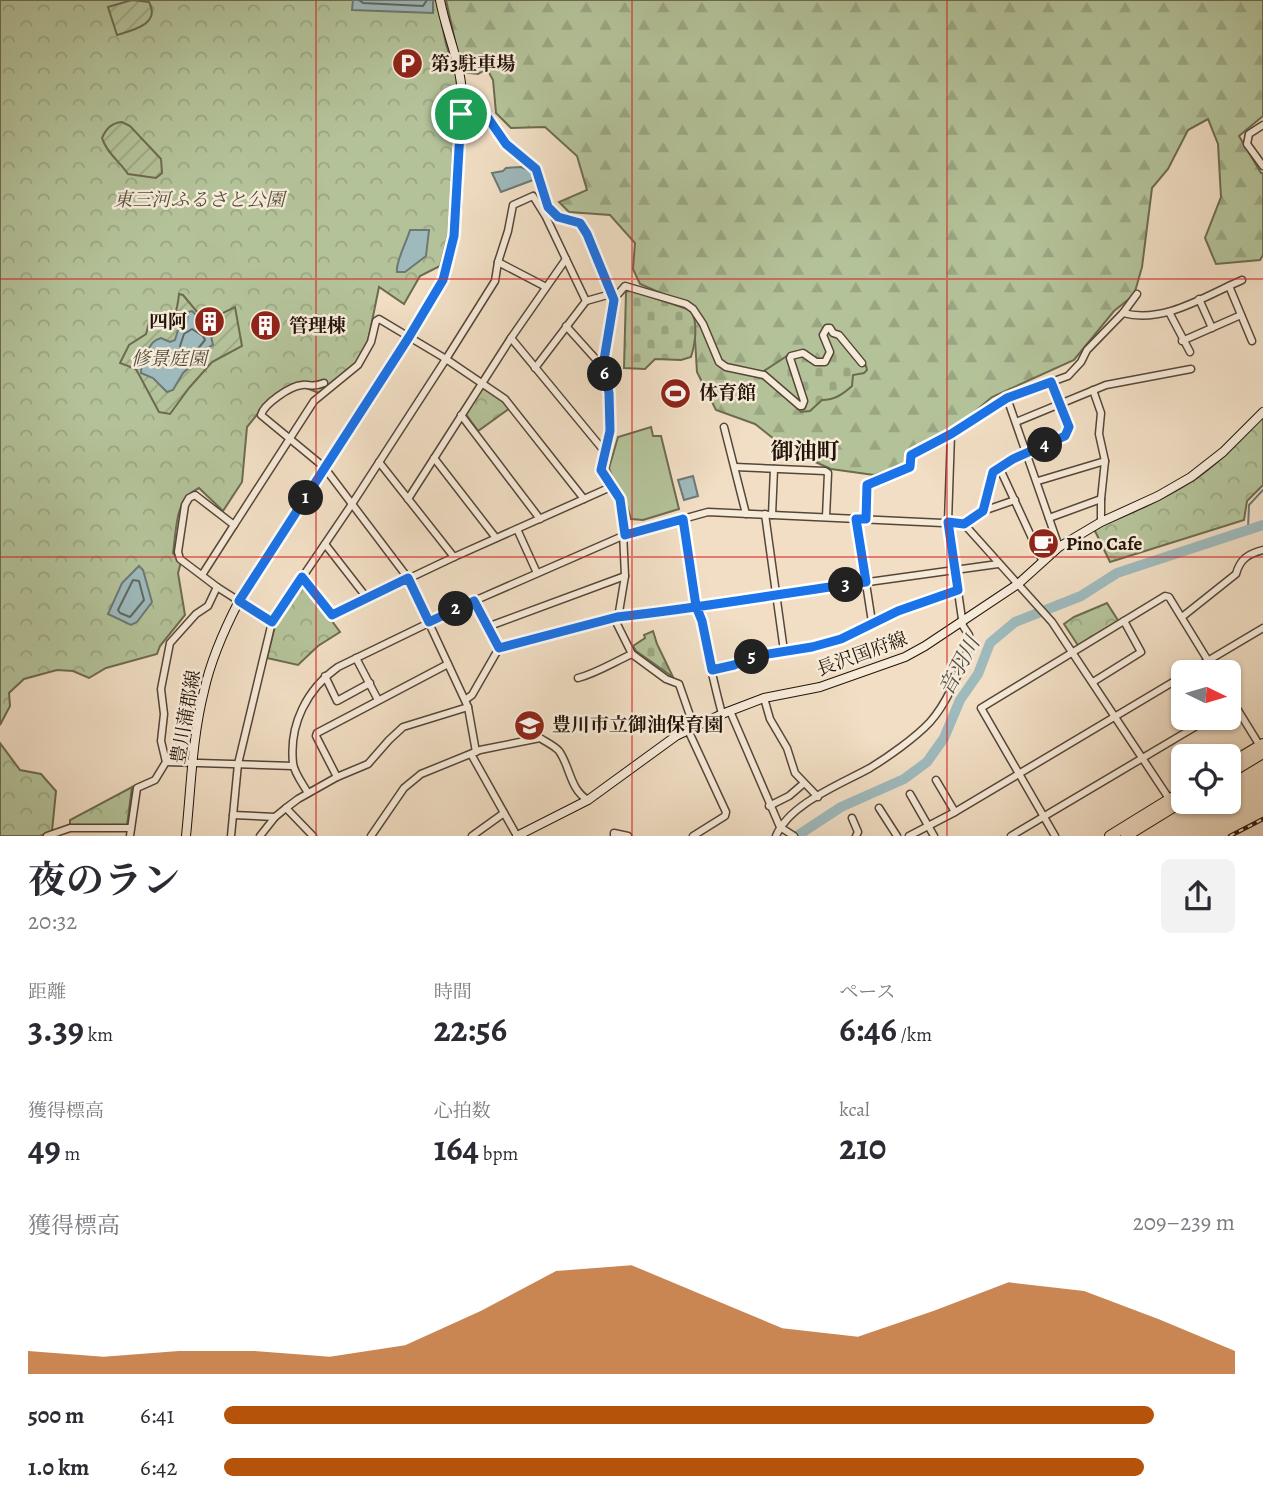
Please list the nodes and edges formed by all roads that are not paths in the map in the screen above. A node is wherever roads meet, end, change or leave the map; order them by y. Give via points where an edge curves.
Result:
1 (440, 0) edge
2 (461, 114) junction
3 (1263, 125) edge
4 (1263, 166) edge
5 (566, 259) junction
6 (498, 262) junction
7 (1241, 280) dead end
8 (1229, 286) junction
9 (546, 287) junction
10 (1137, 294) dead end
11 (612, 297) junction
12 (1199, 299) junction
13 (586, 301) junction
14 (1169, 312) junction
15 (1123, 313) junction
16 (1241, 315) junction
17 (566, 326) junction
18 (1212, 328) junction
19 (409, 337) junction
20 (511, 338) junction
21 (1182, 341) junction
22 (1252, 341) dead end
23 (1190, 352) dead end
24 (446, 359) junction
25 (862, 363) dead end
26 (603, 366) junction
27 (536, 368) junction
28 (1191, 369) dead end
29 (1051, 382) junction
30 (324, 383) dead end
31 (482, 383) junction
32 (1093, 390) junction
33 (1007, 398) junction
34 (1060, 404) junction
35 (1263, 412) edge
36 (461, 415) junction
37 (1016, 422) junction
38 (724, 427) dead end
39 (951, 434) junction
40 (289, 438) junction
41 (605, 452) junction
42 (1027, 452) junction
43 (433, 458) junction
44 (1105, 460) junction
45 (379, 462) junction
46 (324, 467) junction
47 (735, 467) junction
48 (1000, 468) junction
49 (774, 469) junction
50 (1038, 481) junction
51 (613, 486) junction
52 (408, 499) junction
53 (584, 499) junction
54 (1014, 499) junction
55 (1101, 499) junction
56 (352, 504) junction
57 (983, 511) junction
58 (746, 514) junction
59 (768, 514) junction
60 (826, 517) junction
61 (1049, 518) junction
62 (540, 519) junction
63 (683, 519) junction
64 (856, 519) junction
65 (866, 519) junction
66 (948, 522) junction
67 (1101, 522) junction
68 (964, 524) junction
69 (234, 525) junction
70 (517, 529) junction
71 (625, 535) junction
72 (496, 538) junction
73 (325, 544) junction
74 (1059, 547) junction
75 (1263, 550) edge
76 (454, 557) junction
77 (1043, 562) junction
78 (998, 564) junction
79 (954, 571) junction
80 (537, 573) junction
81 (202, 575) junction
82 (625, 576) junction
83 (302, 577) junction
84 (408, 578) junction
85 (866, 582) junction
86 (1018, 584) junction
87 (217, 587) junction
88 (958, 590) junction
89 (776, 594) junction
90 (367, 598) junction
91 (239, 601) junction
92 (474, 601) junction
93 (696, 606) junction
94 (617, 617) junction
95 (1182, 617) junction
96 (963, 619) junction
97 (1124, 621) junction
98 (272, 622) junction
99 (429, 622) junction
100 (872, 622) junction
101 (487, 627) junction
102 (1263, 628) edge
103 (499, 648) junction
104 (784, 651) junction
105 (1074, 652) junction
106 (632, 654) junction
107 (356, 658) junction
108 (1207, 660) joint
109 (448, 664) junction
110 (712, 670) junction
111 (325, 676) junction
112 (578, 678) dead end
113 (1093, 682) junction
114 (1171, 683) edge
115 (370, 684) junction
116 (764, 698) junction
117 (378, 699) junction
118 (466, 704) junction
119 (726, 712) junction
120 (1115, 717) junction
121 (1241, 718) edge
122 (691, 729) junction
123 (1190, 730) edge
124 (1262, 748) edge
125 (473, 753) junction
126 (1142, 758) junction
127 (1241, 758) edge
128 (166, 762) junction
129 (194, 763) junction
130 (238, 764) junction
131 (1241, 764) edge
132 (293, 766) junction
133 (1018, 775) junction
134 (337, 777) junction
135 (936, 780) dead end
136 (803, 784) junction
137 (308, 793) junction
138 (910, 794) dead end
139 (818, 797) junction
140 (1171, 798) edge
141 (588, 800) junction
142 (1171, 805) edge
143 (769, 806) junction
144 (1171, 806) edge
145 (286, 808) junction
146 (879, 808) dead end
147 (956, 812) junction
148 (504, 813) junction
149 (233, 815) junction
150 (275, 817) junction
151 (1044, 817) junction
152 (852, 818) dead end
153 (929, 827) junction
154 (781, 828) junction
155 (93, 832) edge
156 (130, 832) edge
157 (51, 835) edge
158 (186, 836) edge
159 (231, 836) edge
160 (260, 836) edge
161 (313, 836) edge
162 (371, 836) edge
163 (472, 836) edge
164 (517, 836) edge
165 (614, 836) edge
166 (628, 836) edge
167 (693, 836) edge
168 (776, 836) edge
169 (793, 836) edge
170 (856, 836) edge
171 (897, 836) edge
172 (909, 836) edge
173 (934, 836) edge
174 (1012, 836) edge
175 (1055, 836) edge
176 (1110, 836) edge
177 (1126, 836) edge

1 - 2 main road, 豊川蒲郡線 via 460,74
2 - 11 street via 488,118 506,144 536,169 548,207 558,217 580,223 587,234
2 - 19 main road, 豊川蒲郡線 via 452,250 443,280
3 - 4 street via 1249,134 1247,144
5 - 6 street via 533,196 513,205
5 - 9 street
5 - 13 street
6 - 9 street
6 - 24 street via 495,281
7 - 8 street
8 - 12 street
8 - 16 street
9 - 20 street
10 - 15 street
11 - 13 street
11 - 25 street via 625,286 686,304 703,324 719,362 764,374 800,406 804,401 790,358 803,353 825,362 830,352 823,335 827,328 839,335
11 - 26 street
12 - 14 street
12 - 18 street
13 - 17 street
14 - 15 street via 1142,317
14 - 21 street
15 - 29 street via 1068,376
16 - 18 street
16 - 22 street
17 - 26 street
17 - 27 street
18 - 21 street
19 - 24 street
19 - 40 street via 376,321 358,365 314,401
19 - 46 main road, 豊川蒲郡線
20 - 27 street
20 - 31 street
21 - 23 street
24 - 31 street
24 - 45 street
26 - 41 street via 611,414
27 - 41 street
28 - 32 street
29 - 33 street
29 - 34 street
30 - 40 street via 315,387 302,384 262,410 261,415
31 - 36 street
31 - 53 street via 505,399
32 - 34 street
32 - 44 street via 1101,413 1099,434
33 - 37 street
33 - 39 street
34 - 37 street
34 - 42 street via 1069,427 1065,436
35 - 67 main road, 長沢国府線 via 1191,477
36 - 43 street
36 - 62 street
37 - 42 street
38 - 47 street
39 - 65 street via 911,455 910,467 867,485
39 - 66 street
40 - 46 street
40 - 69 street
41 - 51 street via 601,470
42 - 48 street
42 - 50 street
43 - 52 street
43 - 72 street
44 - 50 street
44 - 55 street
45 - 52 street
45 - 56 street
46 - 56 street
46 - 91 main road, 豊川蒲郡線
47 - 49 street
47 - 58 street
48 - 54 street
48 - 57 street via 993,472
49 - 59 street
49 - 60 street via 828,473
50 - 61 street
51 - 53 street
51 - 71 street via 620,499
52 - 76 street
53 - 62 street
54 - 57 street
54 - 77 street
55 - 61 street
55 - 67 street
56 - 73 street
56 - 84 street
57 - 68 street
58 - 59 street
58 - 63 street via 708,512
59 - 60 street
59 - 89 street
60 - 64 street
61 - 74 street
62 - 70 street
63 - 71 street
63 - 93 street
64 - 65 street
64 - 85 street
65 - 66 street
66 - 68 street
66 - 79 street
67 - 74 main road, 長沢国府線
68 - 78 street
69 - 81 street
69 - 81 street via 195,495 188,498 178,552 180,559
70 - 72 street
70 - 80 street
71 - 80 street
71 - 82 street
72 - 76 street
73 - 83 street
73 - 90 street
74 - 77 main road, 長沢国府線
75 - 95 street via 1249,554 1236,574
76 - 84 street
77 - 86 main road, 長沢国府線
78 - 79 street
78 - 86 street
79 - 85 street
79 - 88 street
80 - 92 street
81 - 87 street
82 - 94 street
82 - 101 street
83 - 90 street via 332,615
83 - 98 street
84 - 90 street
84 - 99 street
85 - 89 street
85 - 100 street
86 - 96 main road, 長沢国府線
86 - 105 street
87 - 91 street
87 - 128 street via 208,606 170,643 161,689 161,741
88 - 96 street
88 - 100 street
89 - 93 street
89 - 104 street
91 - 98 street
91 - 129 main road, 豊川蒲郡線 via 223,632 204,691
92 - 99 street
92 - 101 street
93 - 94 street
93 - 110 street
94 - 103 street
94 - 106 street
95 - 97 street via 1165,596
95 - 108 street
96 - 116 main road, 長沢国府線 via 905,657 820,687
96 - 139 street via 970,647 940,710 871,767
97 - 105 street
97 - 113 street via 1141,652
98 - 130 street
99 - 107 street
99 - 109 street
100 - 104 street via 841,639
101 - 103 street
102 - 108 street
103 - 118 street
104 - 110 street
105 - 113 street
105 - 133 street via 981,708
106 - 112 street
106 - 122 street via 679,684
107 - 111 street
107 - 115 street
109 - 117 street
109 - 118 street
110 - 119 street
111 - 115 street via 337,701
111 - 132 street via 299,713
113 - 120 street
114 - 120 street
115 - 117 street
116 - 119 main road, 長沢国府線
116 - 136 street
117 - 134 street via 317,733
118 - 125 street
118 - 134 street via 403,727 368,764
119 - 122 main road, 長沢国府線
119 - 143 street
120 - 126 street
120 - 133 street
121 - 124 street
122 - 141 main road, 長沢国府線
122 - 167 street via 726,812
123 - 126 street
124 - 127 highway
124 - 131 highway
125 - 141 street via 540,738 559,750 581,796
125 - 148 street
125 - 162 street via 411,780
126 - 140 street
126 - 151 street
128 - 129 street
128 - 156 street via 155,780 137,788
129 - 130 street
129 - 158 main road, 豊川蒲郡線
130 - 132 street
130 - 149 street
132 - 137 street
133 - 147 street
133 - 151 street
134 - 137 street
135 - 147 street
136 - 139 street
136 - 143 street
137 - 145 street
138 - 153 street
139 - 154 street
141 - 164 main road, 長沢国府線
142 - 176 highway
143 - 154 street
144 - 177 highway
145 - 150 street
145 - 161 street
146 - 171 street
147 - 153 street
148 - 163 street
148 - 164 street
149 - 150 street
149 - 159 street
150 - 160 street
151 - 174 street
151 - 175 street
152 - 170 street
153 - 172 street
153 - 173 street
154 - 168 street
154 - 169 street
155 - 156 street
155 - 157 street via 71,828
165 - 166 street

